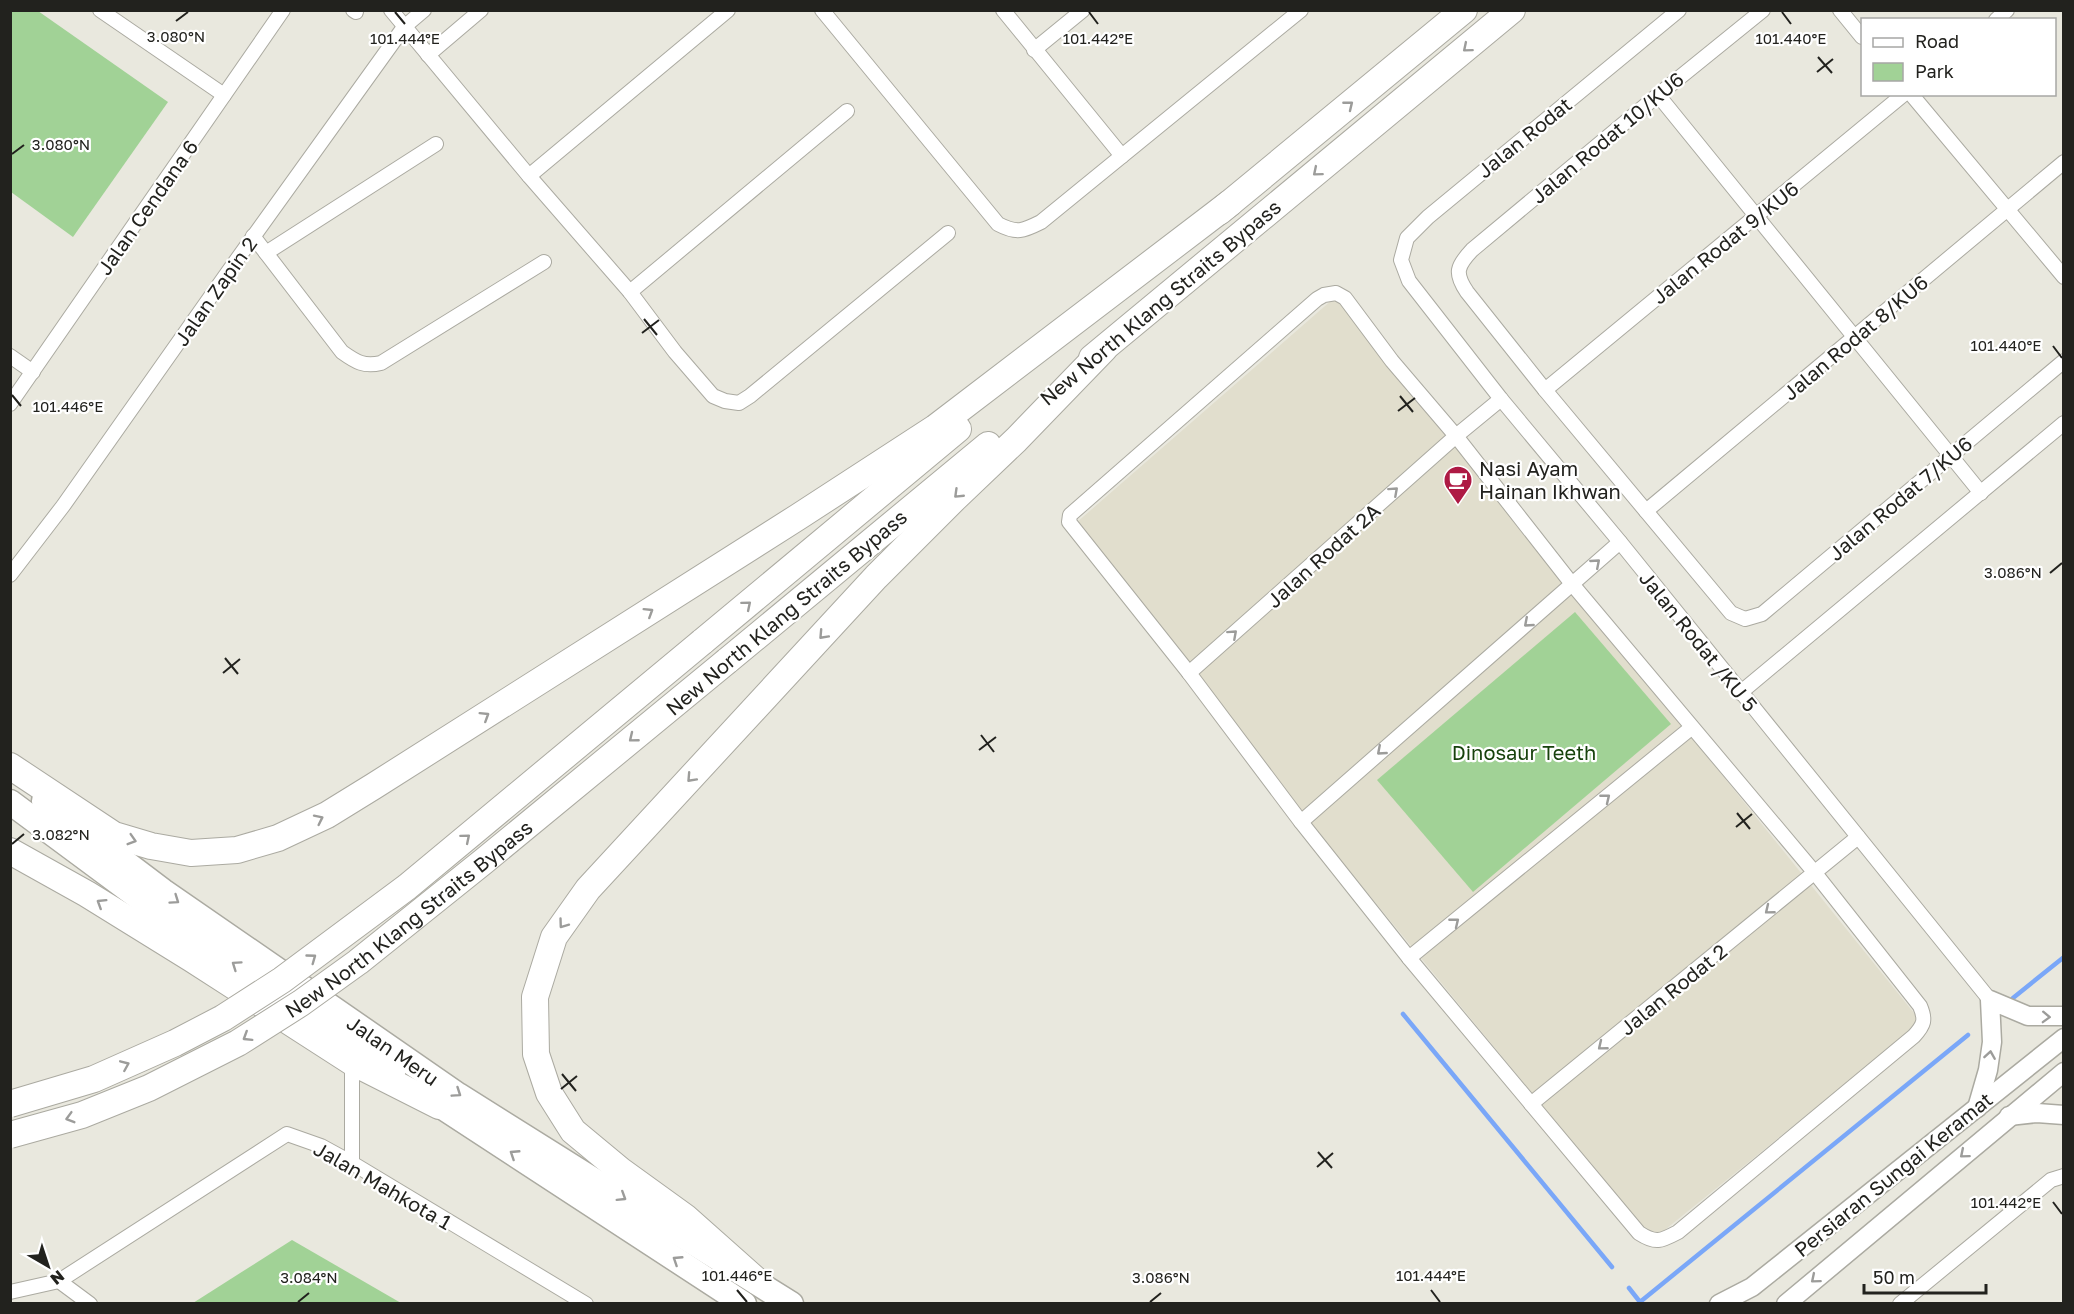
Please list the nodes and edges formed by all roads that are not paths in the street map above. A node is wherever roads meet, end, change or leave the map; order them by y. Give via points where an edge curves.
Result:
1 (100, 10) edge
2 (283, 10) edge
3 (390, 10) edge
4 (424, 10) edge
5 (481, 10) edge
6 (728, 10) edge
7 (822, 10) edge
8 (1003, 10) edge
9 (1083, 10) edge
10 (1301, 10) edge
11 (1464, 10) edge
12 (1512, 10) edge
13 (1679, 10) edge
14 (1762, 10) edge
15 (1840, 10) edge
16 (404, 27) junction
17 (1861, 35) edge
18 (1034, 51) junction
19 (428, 55) junction
20 (224, 95) junction
21 (1658, 95) junction
22 (1902, 96) edge
23 (1913, 96) edge
24 (847, 111) dead end
25 (436, 144) dead end
26 (1122, 156) junction
27 (2064, 162) edge
28 (529, 176) junction
29 (1230, 202) junction
30 (2007, 208) junction
31 (1756, 217) junction
32 (948, 233) dead end
33 (253, 236) junction
34 (266, 253) junction
35 (544, 262) dead end
36 (2064, 276) edge
37 (1409, 281) joint
38 (630, 292) junction
39 (1854, 339) junction
40 (1104, 349) junction
41 (10, 356) edge
42 (2064, 361) edge
43 (33, 372) junction
44 (1545, 390) junction
45 (1501, 399) junction
46 (10, 404) edge
47 (2064, 423) edge
48 (1456, 436) junction
49 (1950, 455) junction
50 (1981, 493) junction
51 (1646, 511) junction
52 (1620, 542) junction
53 (10, 575) edge
54 (1572, 584) junction
55 (1189, 673) junction
56 (1740, 693) junction
57 (1691, 728) junction
58 (10, 766) edge
59 (10, 776) edge
60 (10, 802) edge
61 (1301, 822) junction
62 (1858, 837) junction
63 (10, 851) edge
64 (1815, 873) junction
65 (1409, 958) junction
66 (1990, 1000) junction
67 (2064, 1016) edge
68 (2064, 1038) edge
69 (352, 1062) junction
70 (2064, 1072) edge
71 (10, 1104) edge
72 (1531, 1104) junction
73 (439, 1106) junction
74 (1977, 1108) junction
75 (2064, 1115) edge
76 (2009, 1116) junction
77 (10, 1135) edge
78 (352, 1163) junction
79 (2063, 1176) edge
80 (59, 1281) junction
81 (757, 1281) junction
82 (1752, 1287) junction
83 (10, 1292) edge
84 (730, 1300) edge
85 (90, 1304) edge
86 (586, 1304) edge
87 (791, 1304) edge
88 (1719, 1304) edge
89 (1731, 1304) edge
90 (1786, 1304) edge
91 (1900, 1304) edge

1 - 20 street
2 - 20 street, Jalan Cendana 6
3 - 16 street
4 - 16 street, Jalan Zapin 2
5 - 19 street
6 - 28 street
7 - 26 street via 998,224 1010,230 1024,231 1041,222
8 - 18 street
9 - 18 street
10 - 26 street
29 -> 11 highway, New North Klang Straits Bypass
12 -> 40 highway, New North Klang Straits Bypass
13 - 37 street, Jalan Rodat via 1407,238 1401,260
14 - 21 street, Jalan Rodat 10/KU6
15 - 17 street
16 - 19 street
16 - 33 street, Jalan Zapin 2
18 - 26 street
19 - 28 street
20 - 43 street, Jalan Cendana 6
21 - 31 street
21 - 44 street, Jalan Rodat 10/KU6 via 1472,250 1458,270 1458,279 1467,292
22 - 31 street, Jalan Rodat 9/KU6
23 - 30 street
24 - 38 street
25 - 34 street
27 - 30 street, Jalan Rodat 8/KU6
28 - 38 street
58 -> 29 highway via 114,835 151,846 191,853 237,850 278,838 327,815 374,786 935,428
71 -> 29 highway, New North Klang Straits Bypass, bridge via 94,1079 166,1047 223,1018 282,980 407,887
30 - 36 street
30 - 39 street, Jalan Rodat 8/KU6
31 - 39 street
31 - 44 street, Jalan Rodat 9/KU6
32 - 38 street via 739,403 713,396
33 - 34 street
33 - 53 street, Jalan Zapin 2
34 - 35 street via 342,352 369,366 381,363
37 - 45 street, Jalan Rodat /KU 5
39 - 49 street
39 - 51 street, Jalan Rodat 8/KU6
40 -> 77 highway, New North Klang Straits Bypass, bridge via 484,861 301,1003 238,1043 149,1088 82,1115
40 -> 81 highway via 876,577 588,889 554,937 535,997 536,1054 549,1093 573,1131 685,1217
41 - 43 street
42 - 49 street, Jalan Rodat 7/KU6
43 - 46 street, Jalan Cendana 6
44 - 51 street
45 - 48 street, Jalan Rodat 2A
45 - 52 street, Jalan Rodat /KU 5
47 - 50 street
48 - 54 street
55 -> 48 street, Jalan Rodat 2A
48 - 55 street via 1392,362 1345,298 1330,294 1317,299 1070,515 1073,529
49 - 50 street
49 - 51 street, Jalan Rodat 7/KU6 via 1762,614 1745,619 1731,613
50 - 56 street
54 -> 52 street
52 - 56 street, Jalan Rodat /KU 5
54 - 57 street
54 -> 61 street
55 - 61 street
56 - 62 street, Jalan Rodat /KU 5
57 - 64 street
65 -> 57 street
59 -> 81 highway, Jalan Meru via 163,891 458,1095
73 -> 60 highway, Jalan Meru via 153,908
61 - 65 street
62 - 64 street, Jalan Rodat 2
62 - 66 street, Jalan Rodat /KU 5
69 -> 63 highway via 87,894
64 -> 72 street, Jalan Rodat 2
64 - 72 street via 1920,1006 1925,1017 1922,1027 1678,1232 1661,1241 1639,1233
65 - 72 street
66 -> 67 street via 2028,1016
74 -> 66 street via 1992,1042
68 - 74 street, Persiaran Sungai Keramat
69 - 73 highway
69 - 78 street
70 - 76 street, Persiaran Sungai Keramat
84 -> 73 highway, Jalan Meru
74 - 82 street, Persiaran Sungai Keramat
75 - 76 street
76 -> 90 street, Persiaran Sungai Keramat
78 - 80 street, Jalan Mahkota 1 via 287,1134
78 - 86 street, Jalan Mahkota 1
79 - 91 street via 2051,1180
80 - 83 street
80 - 85 street
81 - 87 highway, Jalan Meru
82 - 88 street, Persiaran Sungai Keramat
82 - 89 street

